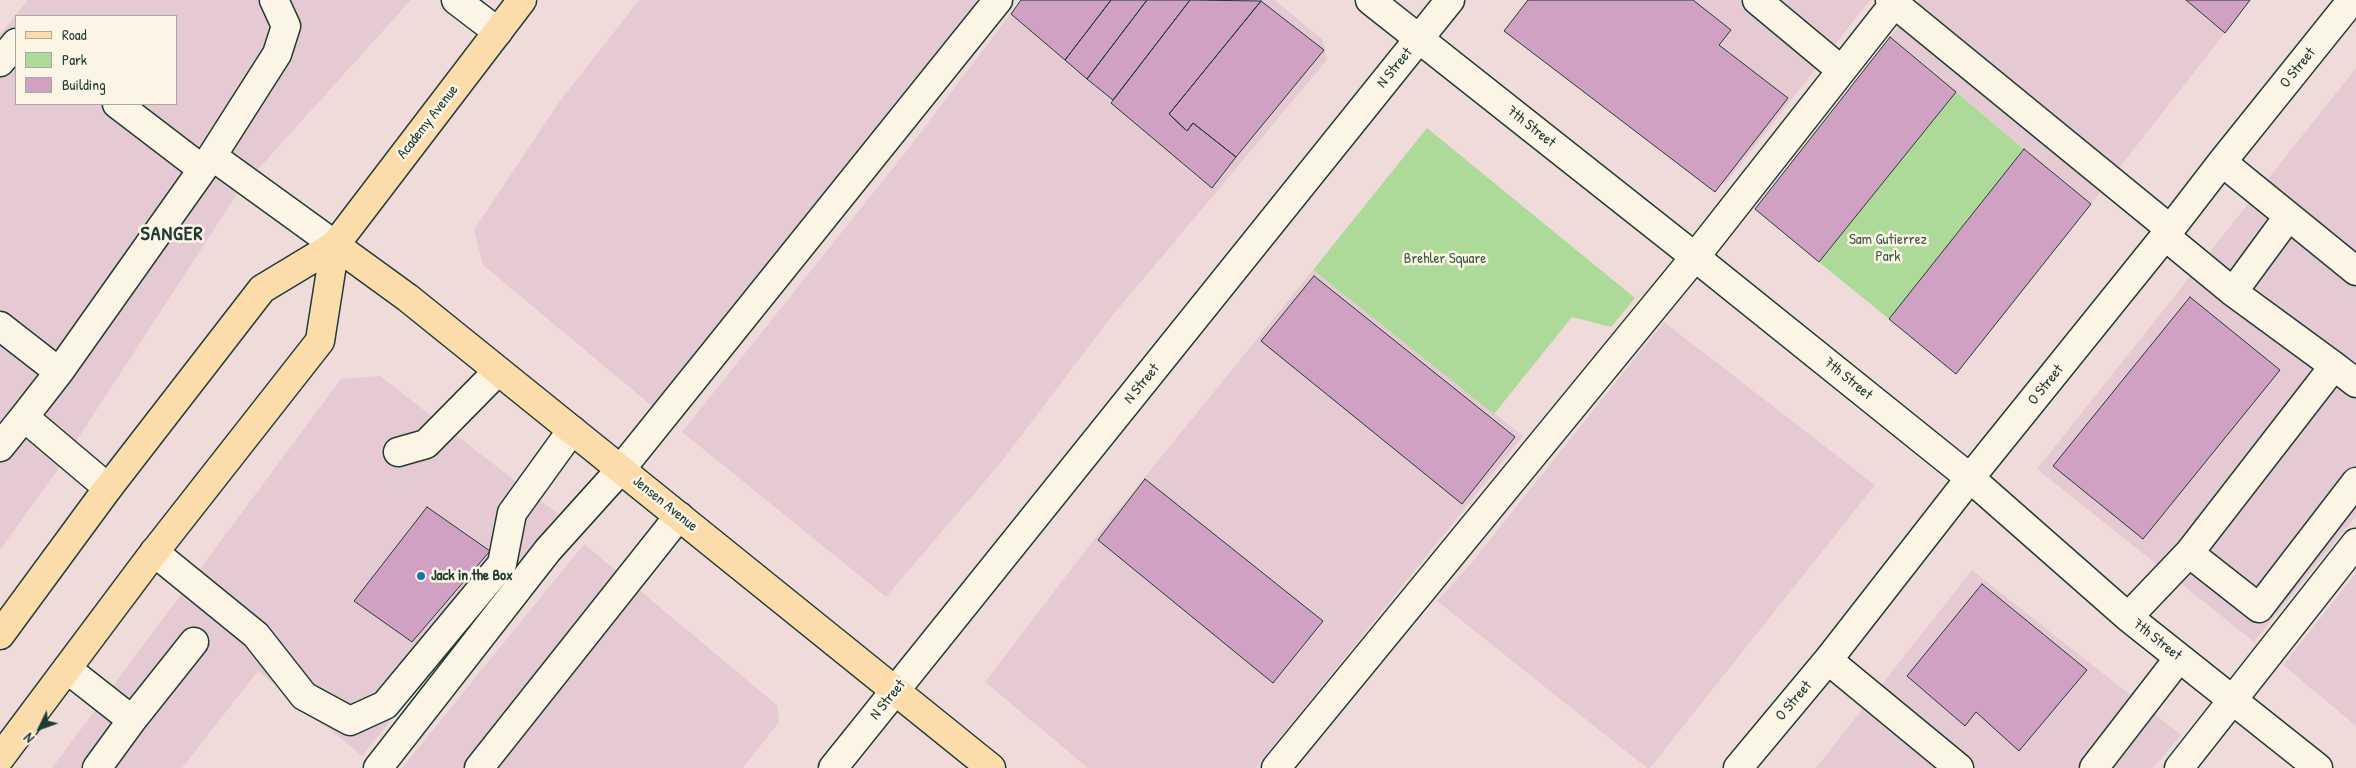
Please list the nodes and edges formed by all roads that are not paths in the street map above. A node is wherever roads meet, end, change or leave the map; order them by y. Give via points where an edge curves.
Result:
1 (274, 0) edge
2 (456, 0) edge
3 (522, 0) edge
4 (998, 0) edge
5 (1370, 0) edge
6 (1450, 0) edge
7 (1757, 0) edge
8 (2352, 0) edge
9 (1893, 1) edge
10 (498, 32) junction
11 (1418, 39) junction
12 (15, 44) edge
13 (0, 62) edge
14 (1841, 70) junction
15 (119, 105) edge
16 (207, 162) junction
17 (2222, 162) junction
18 (2288, 217) junction
19 (2168, 232) junction
20 (335, 245) junction
21 (1696, 257) junction
22 (2356, 271) edge
23 (2234, 292) junction
24 (0, 326) edge
25 (2334, 366) junction
26 (498, 371) junction
27 (59, 372) junction
28 (2356, 383) edge
29 (24, 417) junction
30 (572, 430) junction
31 (0, 448) edge
32 (398, 452) dead end
33 (621, 469) junction
34 (1970, 478) junction
35 (2356, 482) edge
36 (108, 488) junction
37 (679, 516) junction
38 (2356, 543) edge
39 (154, 552) junction
40 (2189, 553) junction
41 (2281, 578) junction
42 (2310, 602) junction
43 (2128, 617) junction
44 (0, 634) edge
45 (194, 642) dead end
46 (2179, 658) junction
47 (1828, 660) junction
48 (67, 669) junction
49 (895, 692) junction
50 (2233, 700) junction
51 (132, 720) junction
52 (0, 758) edge
53 (98, 767) edge
54 (378, 768) edge
55 (479, 768) edge
56 (833, 768) edge
57 (991, 768) edge
58 (1276, 768) edge
59 (1738, 768) edge
60 (1959, 768) edge
61 (2094, 768) edge
62 (2179, 768) edge
63 (2318, 768) edge

1 - 16 street via 286,26 277,54
2 - 10 street
3 - 10 main road, Academy Avenue
4 - 33 street
5 - 11 street, 7th Street
6 - 11 street, N Street
7 - 14 street
8 - 17 street, O Street
9 - 14 street
9 - 19 street
10 - 20 main road, Academy Avenue
11 - 21 street, 7th Street
11 - 49 street, N Street
12 - 13 street
14 - 21 street
15 - 16 street
16 - 20 street
16 - 27 street
17 - 18 street
17 - 19 street, O Street
18 - 22 street
18 - 23 street
19 - 23 street
19 - 34 street, O Street
20 - 26 main road, Jensen Avenue via 408,298
20 - 36 main road via 262,289
20 - 39 main road via 320,341
21 - 34 street, 7th Street
21 - 58 street
23 - 25 street
24 - 27 street
25 - 28 street
25 - 40 street
26 - 30 main road, Jensen Avenue
26 - 32 street via 426,444
27 - 29 street
29 - 31 street
29 - 36 street
30 - 33 main road, Jensen Avenue
30 - 39 street via 512,514 502,564 385,705 350,721 304,696 256,635
33 - 37 main road, Jensen Avenue
33 - 54 street via 548,550
34 - 43 street, 7th Street
34 - 47 street, O Street
35 - 41 street
36 - 44 main road
37 - 49 main road, Jensen Avenue
37 - 55 street
38 - 42 street
39 - 48 main road
40 - 41 street via 2259,608
40 - 43 street
41 - 42 street
42 - 50 street
43 - 46 street, 7th Street
45 - 51 street
46 - 50 street, 7th Street
46 - 61 street
47 - 59 street, O Street
47 - 60 street
48 - 51 street
48 - 52 main road
49 - 56 street, N Street
49 - 57 main road, Jensen Avenue
50 - 62 street
50 - 63 street, 7th Street
51 - 53 street

